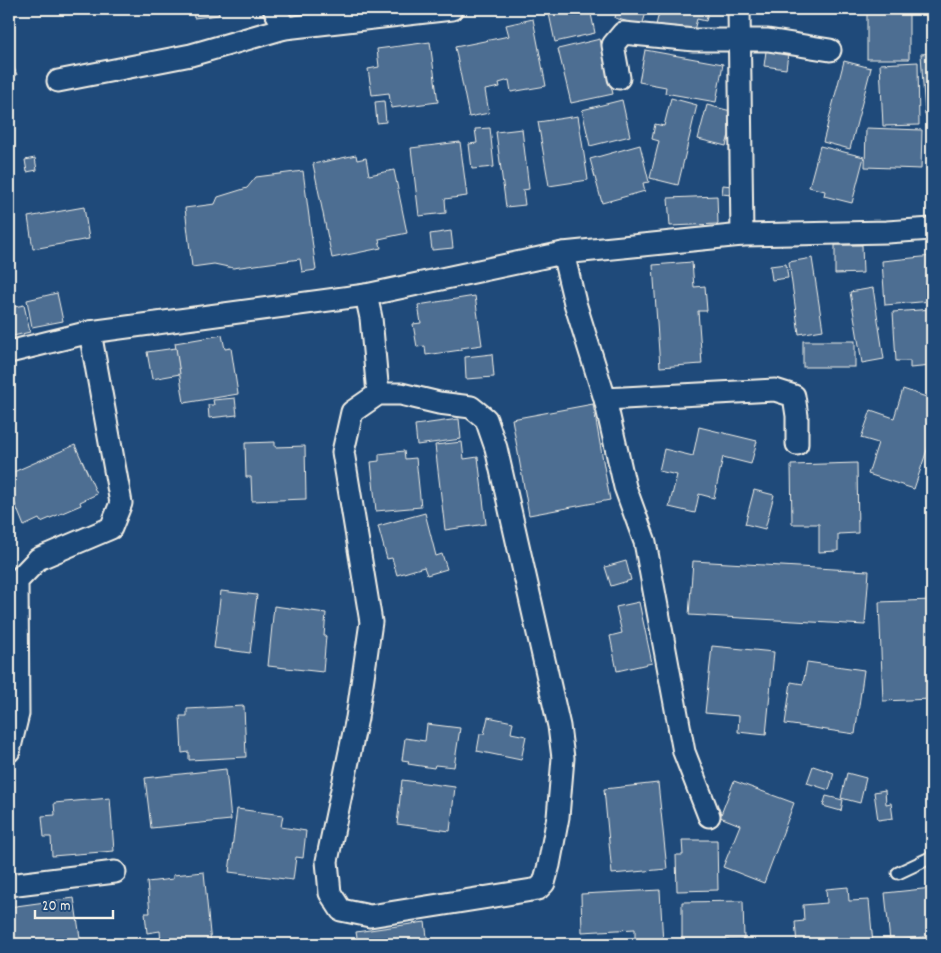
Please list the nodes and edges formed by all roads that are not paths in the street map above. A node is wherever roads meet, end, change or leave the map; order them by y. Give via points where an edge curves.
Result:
1 (274, 9) edge
2 (452, 9) edge
3 (739, 9) edge
4 (419, 11) edge
5 (285, 28) junction
6 (740, 40) junction
7 (830, 50) dead end
8 (618, 78) dead end
9 (58, 81) dead end
10 (932, 229) edge
11 (742, 235) junction
12 (563, 253) junction
13 (366, 295) junction
14 (90, 332) junction
15 (9, 352) edge
16 (378, 394) junction
17 (605, 399) junction
18 (797, 444) dead end
19 (13, 582) edge
20 (9, 751) edge
21 (709, 816) dead end
22 (932, 857) edge
23 (115, 872) dead end
24 (898, 873) dead end
25 (9, 884) edge

1 - 5 street
2 - 4 street
3 - 6 street
4 - 5 street
5 - 9 street via 192,55
6 - 7 street via 768,40
6 - 8 street via 694,40 623,33 613,45
6 - 11 street
10 - 11 street
11 - 12 street
12 - 13 street
12 - 17 street
13 - 14 street
13 - 16 street
14 - 15 street
14 - 19 street via 121,503 111,528 38,559
16 - 16 street via 401,394 471,406 486,419 503,476 559,726 563,758 558,817 549,865 544,883 538,889 370,916 341,910 330,892 327,861 357,718 371,622 343,452 352,412
17 - 18 street via 775,390 794,396
17 - 21 street via 626,487 645,542 684,752
19 - 20 street via 18,714
22 - 24 lane
23 - 25 street

